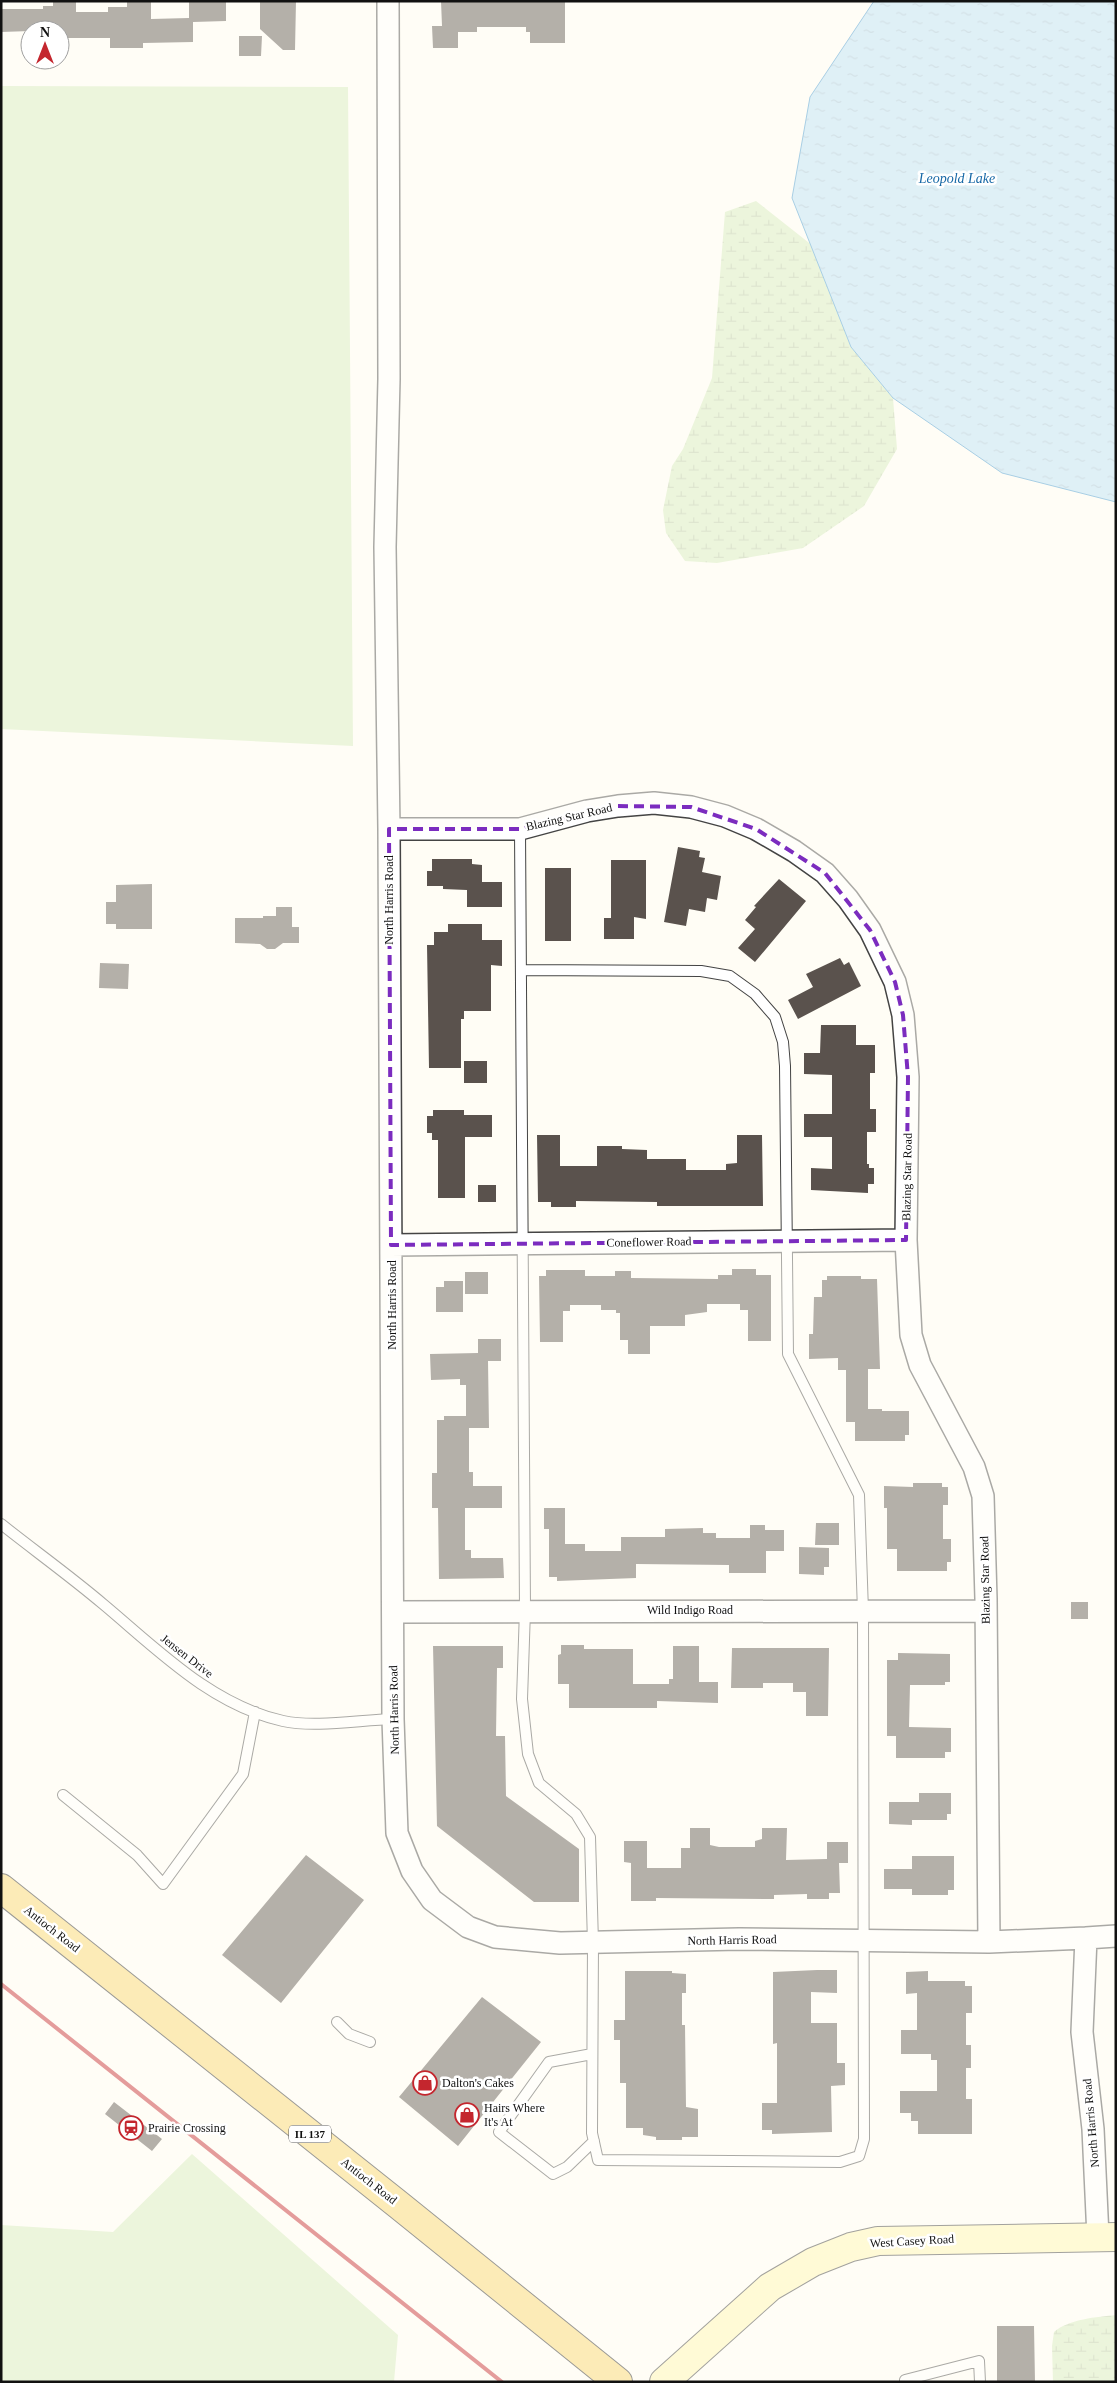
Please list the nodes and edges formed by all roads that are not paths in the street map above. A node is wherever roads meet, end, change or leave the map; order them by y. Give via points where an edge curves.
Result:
1 (388, 1) edge
2 (389, 828) junction
3 (520, 829) junction
4 (521, 970) junction
5 (786, 1240) junction
6 (906, 1240) junction
7 (391, 1244) junction
8 (522, 1244) junction
9 (1, 1524) edge
10 (525, 1610) junction
11 (863, 1611) junction
12 (985, 1611) junction
13 (394, 1612) junction
14 (255, 1712) junction
15 (393, 1719) junction
16 (62, 1795) dead end
17 (1, 1888) edge
18 (1116, 1936) edge
19 (1086, 1938) junction
20 (862, 1941) junction
21 (989, 1942) junction
22 (592, 1943) junction
23 (337, 2022) dead end
24 (370, 2042) dead end
25 (592, 2054) junction
26 (594, 2141) junction
27 (1107, 2237) edge
28 (903, 2381) edge
29 (618, 2382) edge
30 (664, 2382) edge
31 (980, 2382) edge

1 - 2 street, North Harris Road via 389,379 385,547
2 - 3 street, Blazing Star Road
2 - 7 street, North Harris Road
3 - 4 lane
3 - 6 street, Blazing Star Road via 618,806 654,803 691,807 756,828 825,874 870,930 894,982 903,1015 908,1078
4 - 5 lane via 701,971 730,976 755,994 774,1016 783,1042
4 - 8 lane
5 - 6 street, Coneflower Road
5 - 8 street, Coneflower Road
5 - 11 lane via 788,1354 859,1495
6 - 12 street, Blazing Star Road via 911,1335 920,1365 974,1467 983,1496
7 - 8 street, Coneflower Road
7 - 13 street, North Harris Road
8 - 10 lane
9 - 14 lane, Jensen Drive via 199,1684
10 - 11 street, Wild Indigo Road
10 - 13 street, Wild Indigo Road
10 - 22 lane via 522,1699 528,1754 539,1783 576,1814 590,1837
11 - 12 street, Wild Indigo Road
11 - 20 lane
12 - 21 street, Blazing Star Road
13 - 15 street, North Harris Road
14 - 15 lane, Jensen Drive via 284,1721
14 - 16 lane via 243,1774 163,1884 137,1855
15 - 22 street, North Harris Road via 397,1833 412,1872 432,1900 468,1927 496,1937
17 - 29 main road, Antioch Road / IL 137
18 - 19 street
19 - 21 street, North Harris Road
19 - 27 street, North Harris Road via 1082,2032
20 - 21 street, North Harris Road
20 - 22 street, North Harris Road via 739,1939
20 - 26 lane via 864,2139 859,2156 840,2162 598,2160
22 - 25 lane
23 - 24 lane via 349,2034
25 - 26 lane
25 - 26 lane via 549,2062 499,2132 553,2174 567,2167
27 - 30 main road, West Casey Road via 878,2241 851,2246 813,2262 770,2287
28 - 31 lane via 979,2361

